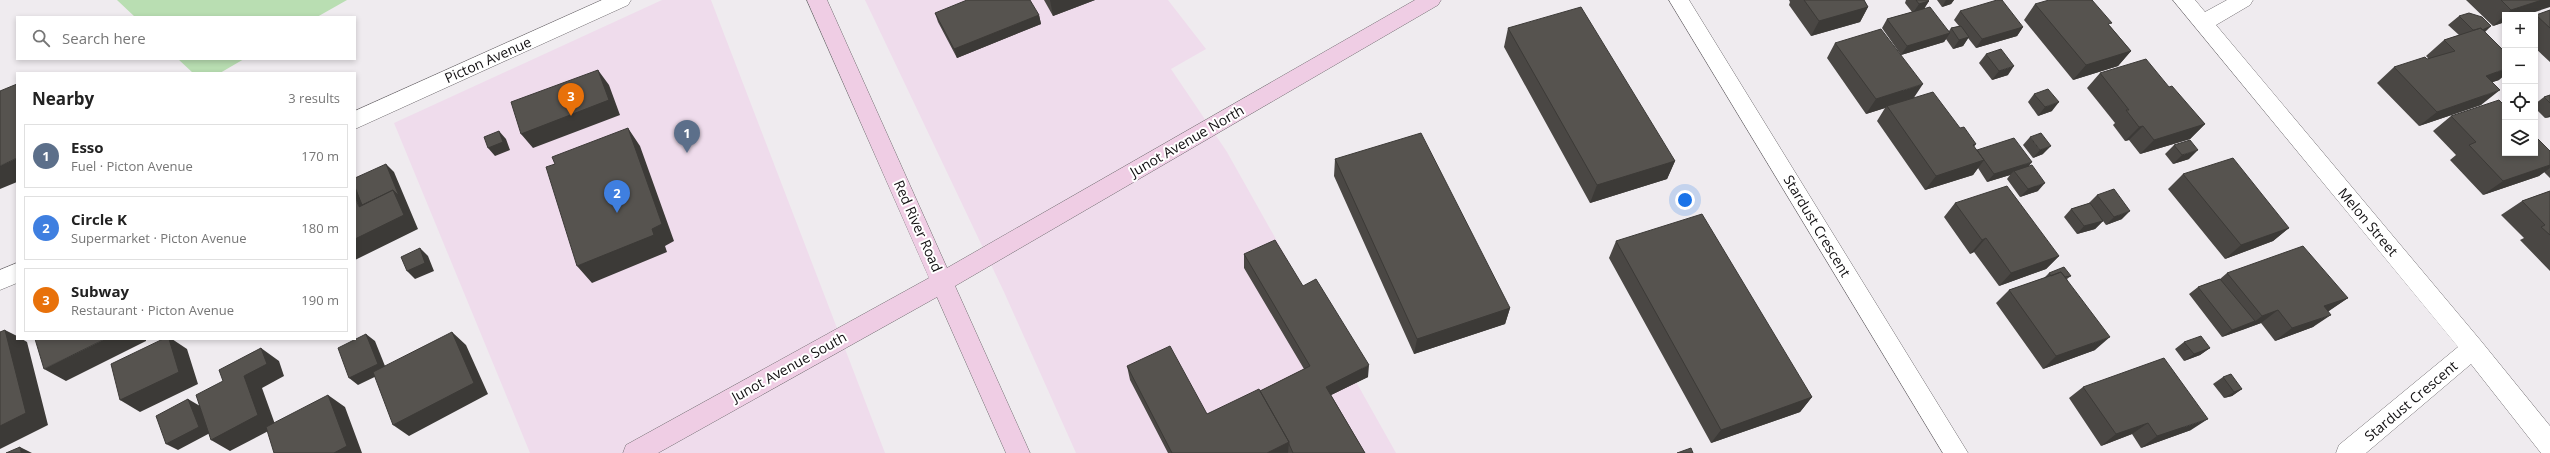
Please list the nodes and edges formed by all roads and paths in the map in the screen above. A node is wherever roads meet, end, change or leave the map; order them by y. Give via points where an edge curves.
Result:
1 (621, 0) edge
2 (817, 0) edge
3 (1431, 0) edge
4 (1679, 0) edge
5 (2183, 0) edge
6 (2243, 0) edge
7 (2203, 23) junction
8 (356, 120) edge
9 (16, 273) edge
10 (0, 280) edge
11 (942, 282) junction
12 (2473, 348) junction
13 (2550, 445) edge
14 (635, 453) edge
15 (1018, 453) edge
16 (1956, 453) edge
17 (2348, 453) edge

1 - 8 street, Picton Avenue
2 - 11 main road, Red River Road
3 - 11 main road, Junot Avenue North
4 - 16 street, Stardust Crescent
5 - 7 street, Melon Street
6 - 7 street
7 - 12 street, Melon Street
9 - 10 street
11 - 14 main road, Junot Avenue South
11 - 15 main road, Red River Road
12 - 13 street, Melon Street
12 - 17 street, Stardust Crescent

